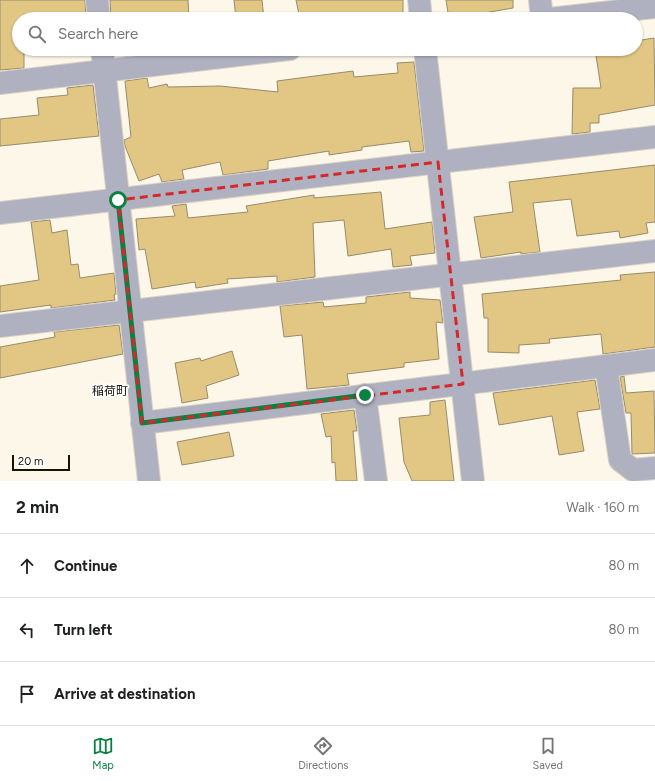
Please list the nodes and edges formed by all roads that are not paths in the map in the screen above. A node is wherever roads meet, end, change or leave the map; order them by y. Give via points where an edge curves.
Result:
1 (97, 0) edge
2 (419, 0) edge
3 (540, 0) edge
4 (655, 7) edge
5 (98, 12) edge
6 (420, 12) edge
7 (541, 12) edge
8 (611, 12) edge
9 (103, 56) edge
10 (228, 56) edge
11 (426, 56) edge
12 (105, 70) junction
13 (0, 82) edge
14 (655, 137) edge
15 (438, 162) junction
16 (118, 200) junction
17 (0, 213) edge
18 (655, 251) edge
19 (450, 274) junction
20 (130, 311) junction
21 (0, 326) edge
22 (655, 360) edge
23 (606, 366) junction
24 (462, 384) junction
25 (365, 395) junction
26 (142, 423) junction
27 (655, 468) edge
28 (148, 481) edge
29 (376, 481) edge
30 (473, 481) edge

1 - 5 street
2 - 6 street
3 - 7 street
4 - 8 street
9 - 12 street
10 - 12 street
11 - 15 street
12 - 13 street
12 - 16 street
14 - 15 street
15 - 16 street
15 - 19 street
16 - 17 street
16 - 20 street
18 - 19 street
19 - 20 street
19 - 24 street
20 - 21 street
20 - 26 street
22 - 23 street
23 - 24 street
23 - 27 street via 620,460 632,470
24 - 25 street
24 - 30 street
25 - 26 street
25 - 29 street
26 - 28 street

